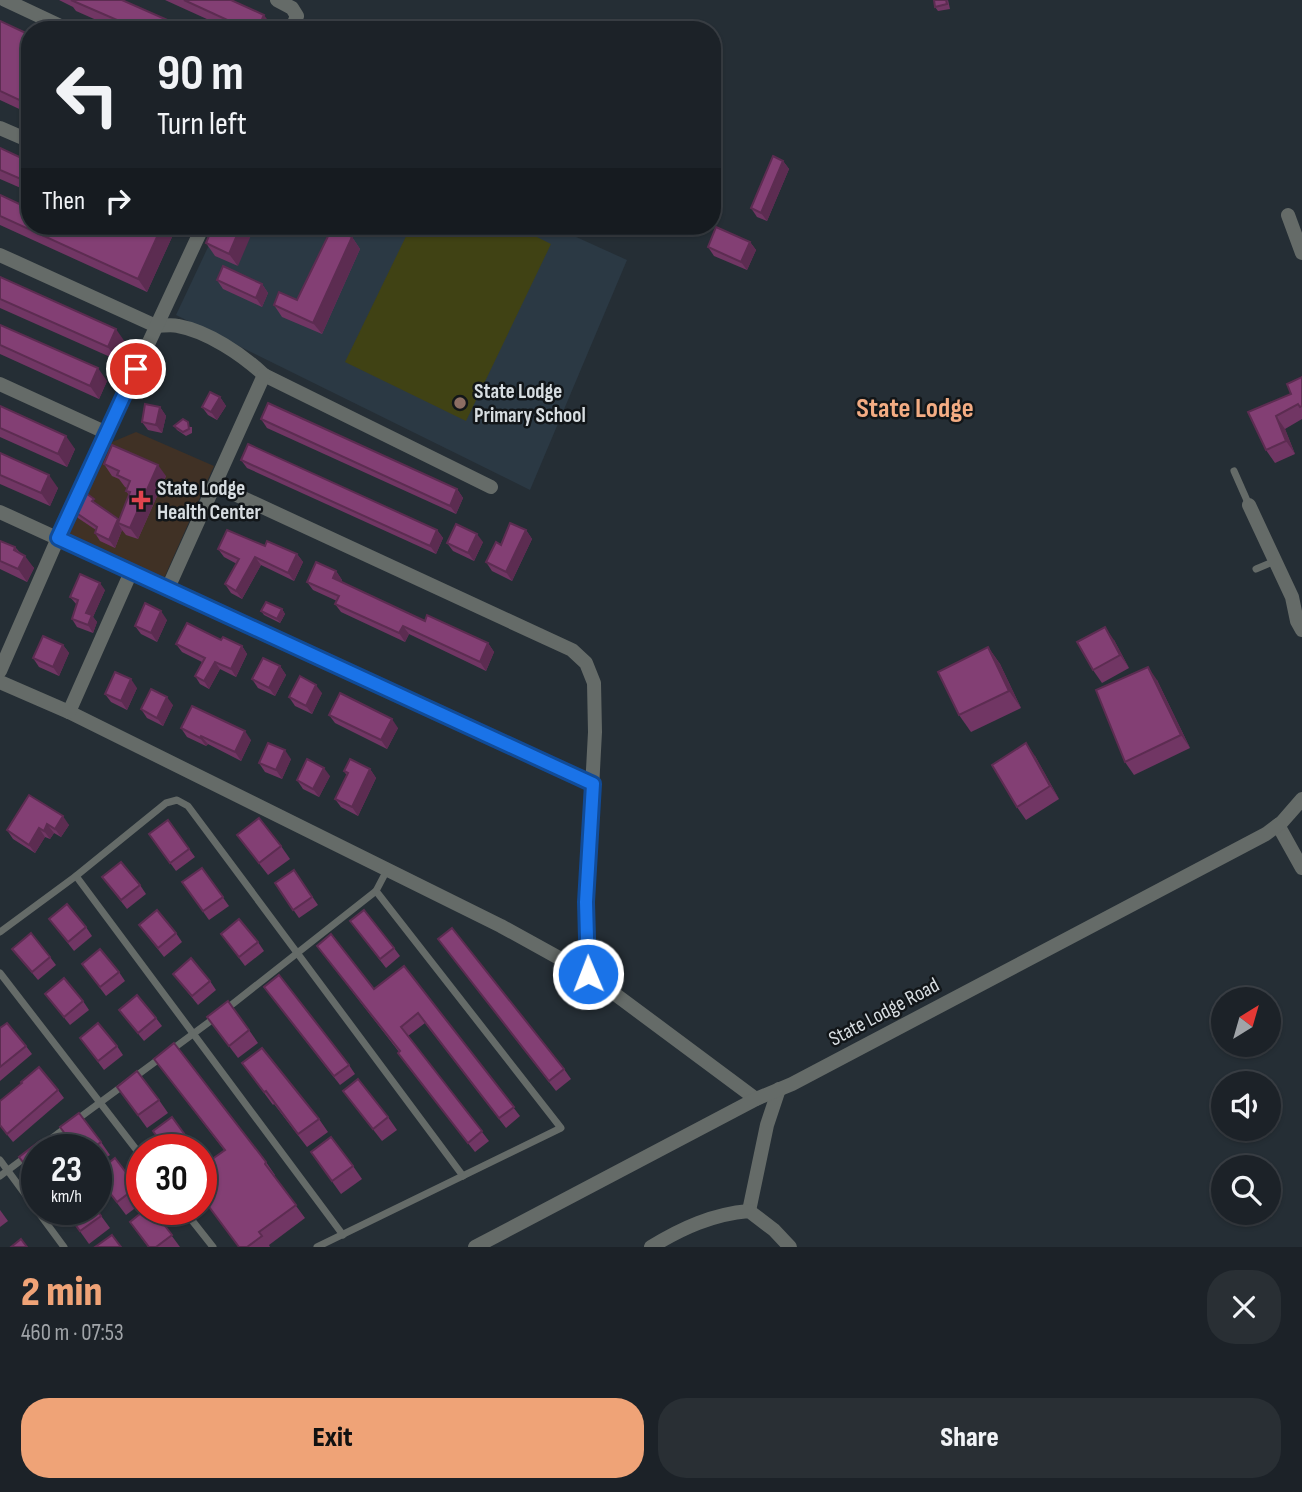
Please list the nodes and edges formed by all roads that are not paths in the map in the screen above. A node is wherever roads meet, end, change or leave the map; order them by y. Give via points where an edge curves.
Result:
1 (5, 0) edge
2 (277, 0) edge
3 (50, 21) edge
4 (295, 21) edge
5 (0, 128) edge
6 (21, 137) edge
7 (1289, 215) dead end
8 (199, 235) edge
9 (1302, 253) edge
10 (0, 255) edge
11 (156, 326) junction
12 (264, 375) junction
13 (0, 384) edge
14 (107, 433) junction
15 (1234, 471) dead end
16 (215, 485) junction
17 (491, 487) dead end
18 (1249, 505) joint
19 (0, 512) edge
20 (58, 538) junction
21 (1275, 561) junction
22 (1256, 569) dead end
23 (131, 572) junction
24 (168, 588) junction
25 (1302, 630) edge
26 (0, 671) edge
27 (0, 682) edge
28 (69, 712) junction
29 (593, 784) junction
30 (1302, 799) edge
31 (1278, 825) junction
32 (1302, 868) edge
33 (387, 869) junction
34 (76, 876) junction
35 (376, 891) junction
36 (0, 932) edge
37 (296, 954) junction
38 (0, 973) edge
39 (588, 974) junction
40 (194, 1034) junction
41 (779, 1089) junction
42 (756, 1099) junction
43 (100, 1104) junction
44 (126, 1137) edge
45 (0, 1160) edge
46 (8, 1170) junction
47 (0, 1175) edge
48 (463, 1176) junction
49 (749, 1211) junction
50 (196, 1225) edge
51 (343, 1235) junction
52 (64, 1247) edge
53 (213, 1247) edge
54 (317, 1247) edge
55 (475, 1247) edge
56 (651, 1247) edge
57 (790, 1247) edge

1 - 3 street
2 - 4 street via 292,8
5 - 6 street
7 - 9 street
8 - 11 street
10 - 11 street
11 - 12 street via 178,326 220,342
11 - 14 street
12 - 16 street
12 - 17 street
13 - 14 street
14 - 20 street
15 - 18 lane
16 - 24 street
16 - 29 street via 572,650 586,663 594,683
18 - 21 street
19 - 20 street
20 - 23 street
20 - 26 street
21 - 22 lane
21 - 25 street
23 - 24 street
23 - 28 street
24 - 29 street
27 - 28 street
28 - 33 street
29 - 39 street via 586,902
30 - 31 street, State Lodge Road
31 - 32 street
31 - 41 street, State Lodge Road
33 - 35 lane
33 - 39 street
34 - 36 lane
34 - 37 lane via 166,803 177,800 188,806
34 - 40 lane
35 - 37 lane
35 - 48 lane via 561,1128
37 - 40 lane
37 - 48 lane
38 - 43 lane
39 - 42 street
40 - 43 lane
40 - 51 lane
41 - 42 street, State Lodge Road
41 - 49 street
42 - 55 street, State Lodge Road
43 - 44 lane
43 - 46 lane
45 - 46 lane
46 - 47 lane
46 - 52 lane
48 - 51 lane
49 - 56 street via 706,1220
49 - 57 street
50 - 53 lane
51 - 54 lane

